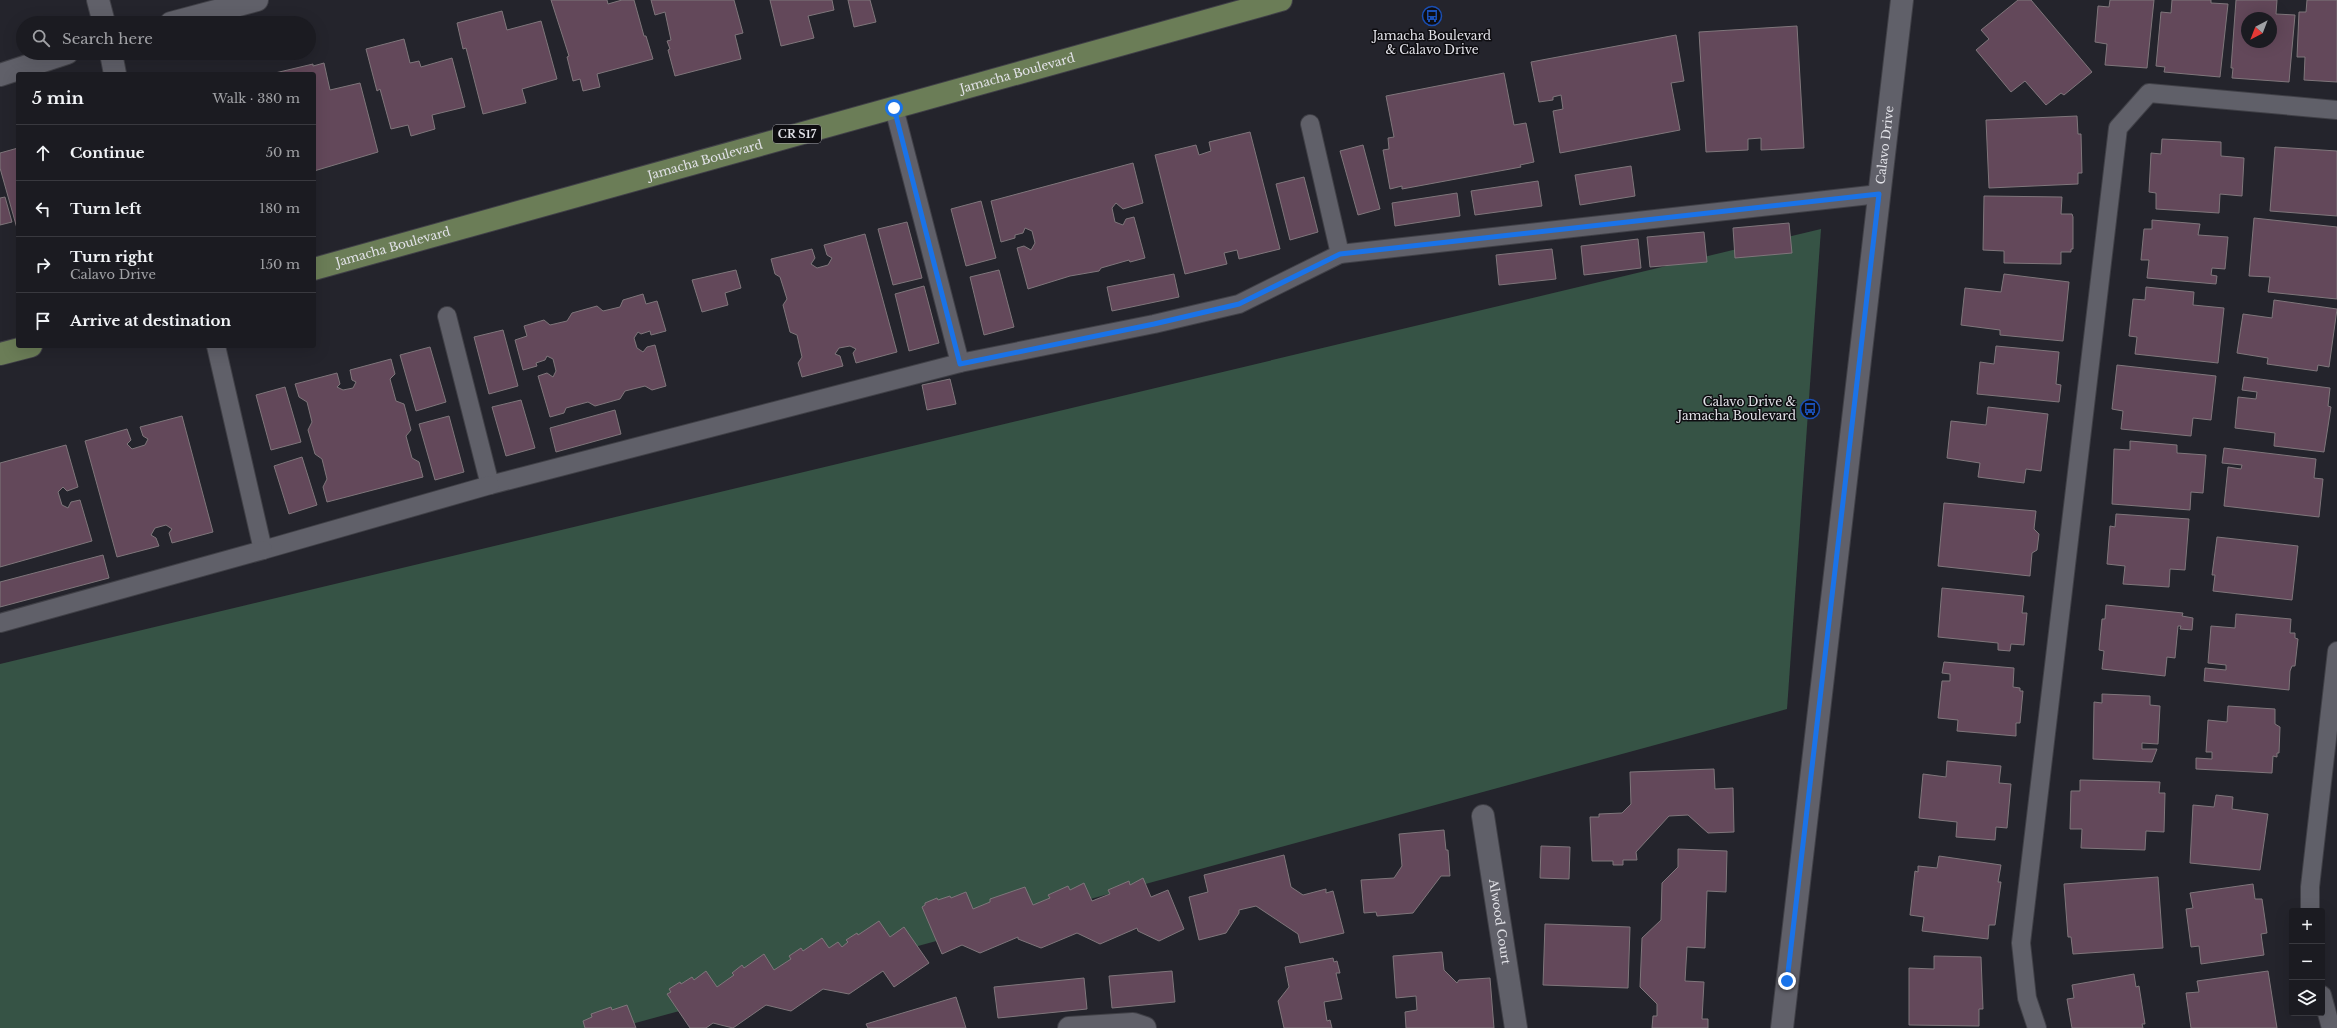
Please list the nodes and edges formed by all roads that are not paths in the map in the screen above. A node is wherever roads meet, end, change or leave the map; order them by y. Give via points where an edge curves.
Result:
1 (98, 0) edge
2 (257, 0) edge
3 (1281, 0) edge
4 (1902, 0) edge
5 (102, 16) edge
6 (197, 16) edge
7 (45, 60) edge
8 (112, 60) edge
9 (115, 72) edge
10 (0, 74) edge
11 (894, 108) junction
12 (2337, 110) edge
13 (1310, 124) dead end
14 (1879, 194) junction
15 (1340, 254) junction
16 (316, 268) edge
17 (447, 316) dead end
18 (23, 348) edge
19 (216, 348) edge
20 (0, 354) edge
21 (960, 364) junction
22 (490, 485) junction
23 (262, 550) junction
24 (0, 623) edge
25 (2337, 651) edge
26 (1483, 816) dead end
27 (2310, 908) edge
28 (2325, 1006) edge
29 (1068, 1028) edge
30 (1145, 1028) edge
31 (1516, 1028) edge
32 (1782, 1028) edge
33 (2037, 1028) edge
34 (2331, 1028) edge

1 - 5 street
2 - 6 street
3 - 11 main road, Jamacha Boulevard / CR S17
4 - 14 street, Calavo Drive
7 - 10 street
8 - 9 street
11 - 16 main road, Jamacha Boulevard / CR S17
11 - 21 lane
12 - 33 lane via 2149,93 2118,128 2021,943 2027,998
13 - 15 lane
14 - 15 lane
14 - 32 street, Calavo Drive
15 - 21 lane via 1239,304
17 - 22 lane
18 - 20 main road
19 - 23 lane
21 - 22 lane
22 - 23 lane
23 - 24 lane
25 - 27 lane via 2310,887
26 - 31 street, Alwood Court
28 - 34 lane
29 - 30 street via 1132,1024

